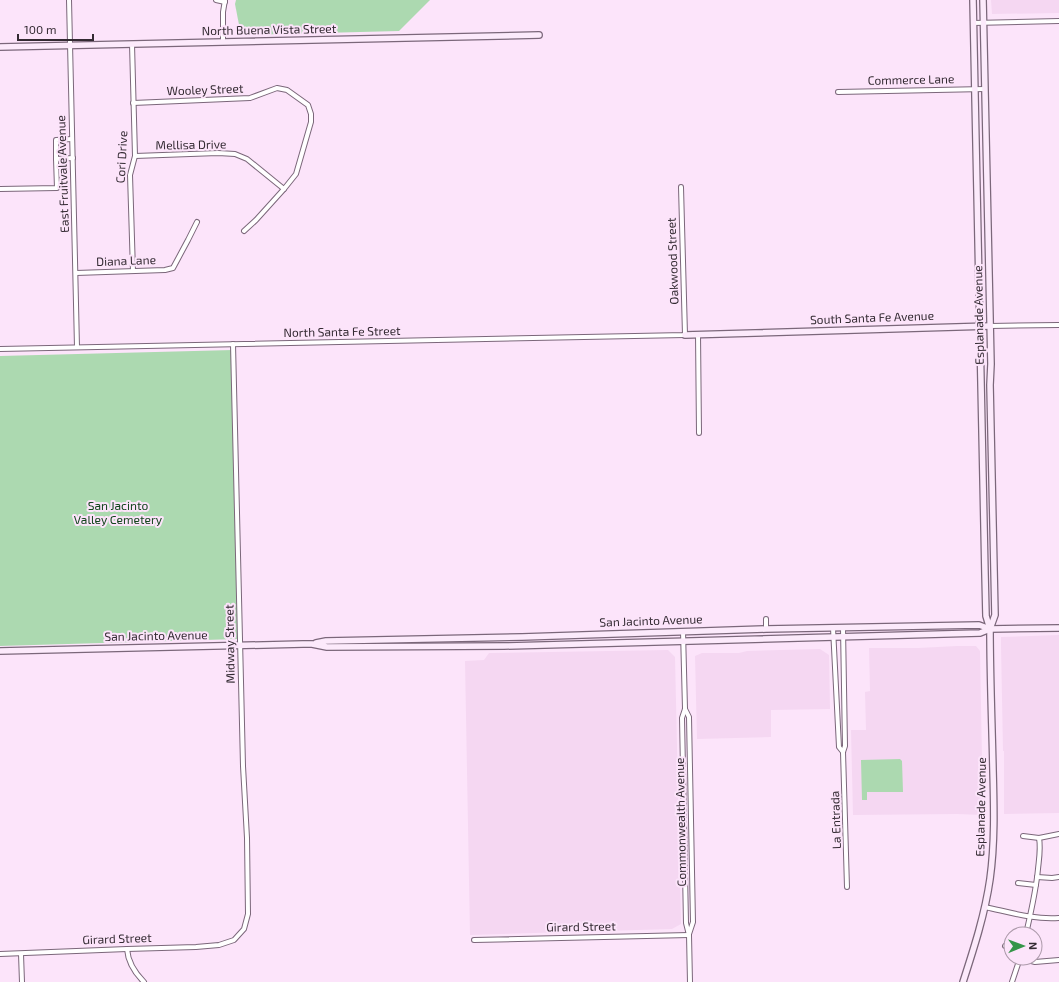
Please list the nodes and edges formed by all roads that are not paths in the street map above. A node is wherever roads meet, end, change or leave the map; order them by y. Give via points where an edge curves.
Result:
1 (69, 0) edge
2 (216, 0) edge
3 (973, 0) edge
4 (983, 0) edge
5 (225, 1) edge
6 (1059, 21) edge
7 (984, 22) junction
8 (973, 23) junction
9 (539, 35) dead end
10 (224, 42) junction
11 (132, 44) junction
12 (70, 45) junction
13 (0, 47) edge
14 (975, 89) junction
15 (985, 89) junction
16 (838, 92) dead end
17 (133, 103) junction
18 (72, 139) junction
19 (135, 156) junction
20 (56, 158) junction
21 (73, 158) junction
22 (977, 169) junction
23 (987, 169) junction
24 (681, 187) dead end
25 (0, 189) edge
26 (284, 189) junction
27 (197, 222) dead end
28 (978, 224) junction
29 (988, 224) junction
30 (244, 231) dead end
31 (133, 271) junction
32 (76, 273) junction
33 (1059, 325) edge
34 (980, 326) junction
35 (990, 326) junction
36 (698, 334) junction
37 (685, 335) junction
38 (233, 344) junction
39 (78, 347) junction
40 (0, 349) edge
41 (699, 434) dead end
42 (766, 619) dead end
43 (833, 628) junction
44 (843, 628) junction
45 (1059, 628) edge
46 (766, 629) junction
47 (990, 629) junction
48 (683, 631) junction
49 (611, 634) junction
50 (833, 637) junction
51 (843, 637) junction
52 (684, 641) junction
53 (312, 644) junction
54 (565, 644) junction
55 (240, 646) junction
56 (0, 651) edge
57 (685, 709) junction
58 (843, 752) junction
59 (1059, 834) edge
60 (1023, 836) dead end
61 (1039, 838) junction
62 (1037, 877) junction
63 (1059, 877) edge
64 (1018, 883) dead end
65 (1036, 885) junction
66 (847, 887) dead end
67 (985, 907) junction
68 (1030, 917) junction
69 (1059, 918) edge
70 (1028, 926) edge
71 (689, 935) junction
72 (234, 940) joint
73 (474, 940) dead end
74 (127, 948) junction
75 (0, 954) edge
76 (21, 954) junction
77 (1059, 960) edge
78 (1043, 961) edge
79 (1018, 966) edge
80 (22, 982) edge
81 (144, 982) edge
82 (690, 982) edge
83 (963, 982) edge
84 (1012, 982) edge

1 - 12 street, East Fruitvale Avenue
2 - 5 street
3 - 8 main road, Esplanade Avenue
4 - 7 main road, Esplanade Avenue
5 - 10 street
6 - 7 street
7 - 8 street
7 - 15 main road, Esplanade Avenue
8 - 14 main road, Esplanade Avenue
9 - 10 main road, North Buena Vista Street
10 - 11 main road, North Buena Vista Street
11 - 12 main road, North Buena Vista Street
11 - 17 street, Cori Drive
12 - 13 main road, North Buena Vista Street
12 - 18 street, East Fruitvale Avenue
14 - 15 street, Commerce Lane
14 - 16 street, Commerce Lane
14 - 22 main road, Esplanade Avenue
15 - 23 main road, Esplanade Avenue
17 - 19 street, Cori Drive
17 - 26 street, Wooley Street via 250,98 277,88 287,90 308,106 311,122 296,174
18 - 20 street via 56,140
18 - 21 street, East Fruitvale Avenue
19 - 26 street, Mellisa Drive via 236,154 247,159
19 - 31 street, Cori Drive via 130,175
20 - 21 street
20 - 25 street via 57,188
21 - 32 street, East Fruitvale Avenue
22 - 23 main road
22 - 28 main road, Esplanade Avenue
23 - 29 main road, Esplanade Avenue
24 - 37 street, Oakwood Street
26 - 30 street
27 - 31 street, Diana Lane via 173,268
28 - 29 main road
28 - 34 main road, Esplanade Avenue
29 - 35 main road, Esplanade Avenue
31 - 32 street, Diana Lane
32 - 39 street, East Fruitvale Avenue
33 - 35 street, South Santa Fe Avenue
34 - 35 main road, South Santa Fe Avenue
34 - 36 main road, South Santa Fe Avenue
34 - 47 main road, Esplanade Avenue via 986,616
35 - 47 main road, Esplanade Avenue via 995,615
36 - 37 main road, South Santa Fe Avenue
36 - 41 street
37 - 38 street, North Santa Fe Street
38 - 39 street, North Santa Fe Street
38 - 55 street, Midway Street
39 - 40 street, North Santa Fe Street
42 - 46 street
43 - 44 main road, San Jacinto Avenue
43 - 46 main road, San Jacinto Avenue
43 - 50 street, La Entrada
44 - 47 main road, San Jacinto Avenue via 979,625
44 - 51 street, La Entrada
45 - 47 main road, San Jacinto Avenue
46 - 48 main road, San Jacinto Avenue
47 - 51 main road, San Jacinto Avenue via 980,633
47 - 67 main road, Esplanade Avenue via 994,818 993,854
48 - 49 main road, San Jacinto Avenue
48 - 52 street, Commonwealth Avenue
49 - 53 main road, San Jacinto Avenue via 326,641
49 - 54 main road via 604,637 569,639
50 - 51 main road, San Jacinto Avenue
50 - 52 main road, San Jacinto Avenue
50 - 58 street, La Entrada via 839,747
51 - 58 street, La Entrada
52 - 54 main road, San Jacinto Avenue
52 - 57 street, Commonwealth Avenue
53 - 54 main road, San Jacinto Avenue via 327,647
53 - 55 main road, San Jacinto Avenue
55 - 56 main road, San Jacinto Avenue
55 - 72 street, Midway Street via 248,914 244,929
57 - 71 street, Commonwealth Avenue via 682,718 686,923
57 - 71 street, Commonwealth Avenue via 689,718 693,922
58 - 66 street, La Entrada
59 - 61 street
60 - 61 street
61 - 62 street
62 - 63 street
62 - 65 street
64 - 65 street
65 - 68 street
67 - 68 street
67 - 83 main road, Esplanade Avenue
68 - 69 street
68 - 70 street
71 - 73 street, Girard Street
71 - 82 street, Commonwealth Avenue
72 - 74 street, Girard Street via 219,945 196,947
74 - 76 street, Girard Street
74 - 81 street via 132,967
75 - 76 street, Girard Street
76 - 80 street
77 - 78 street
79 - 84 street

